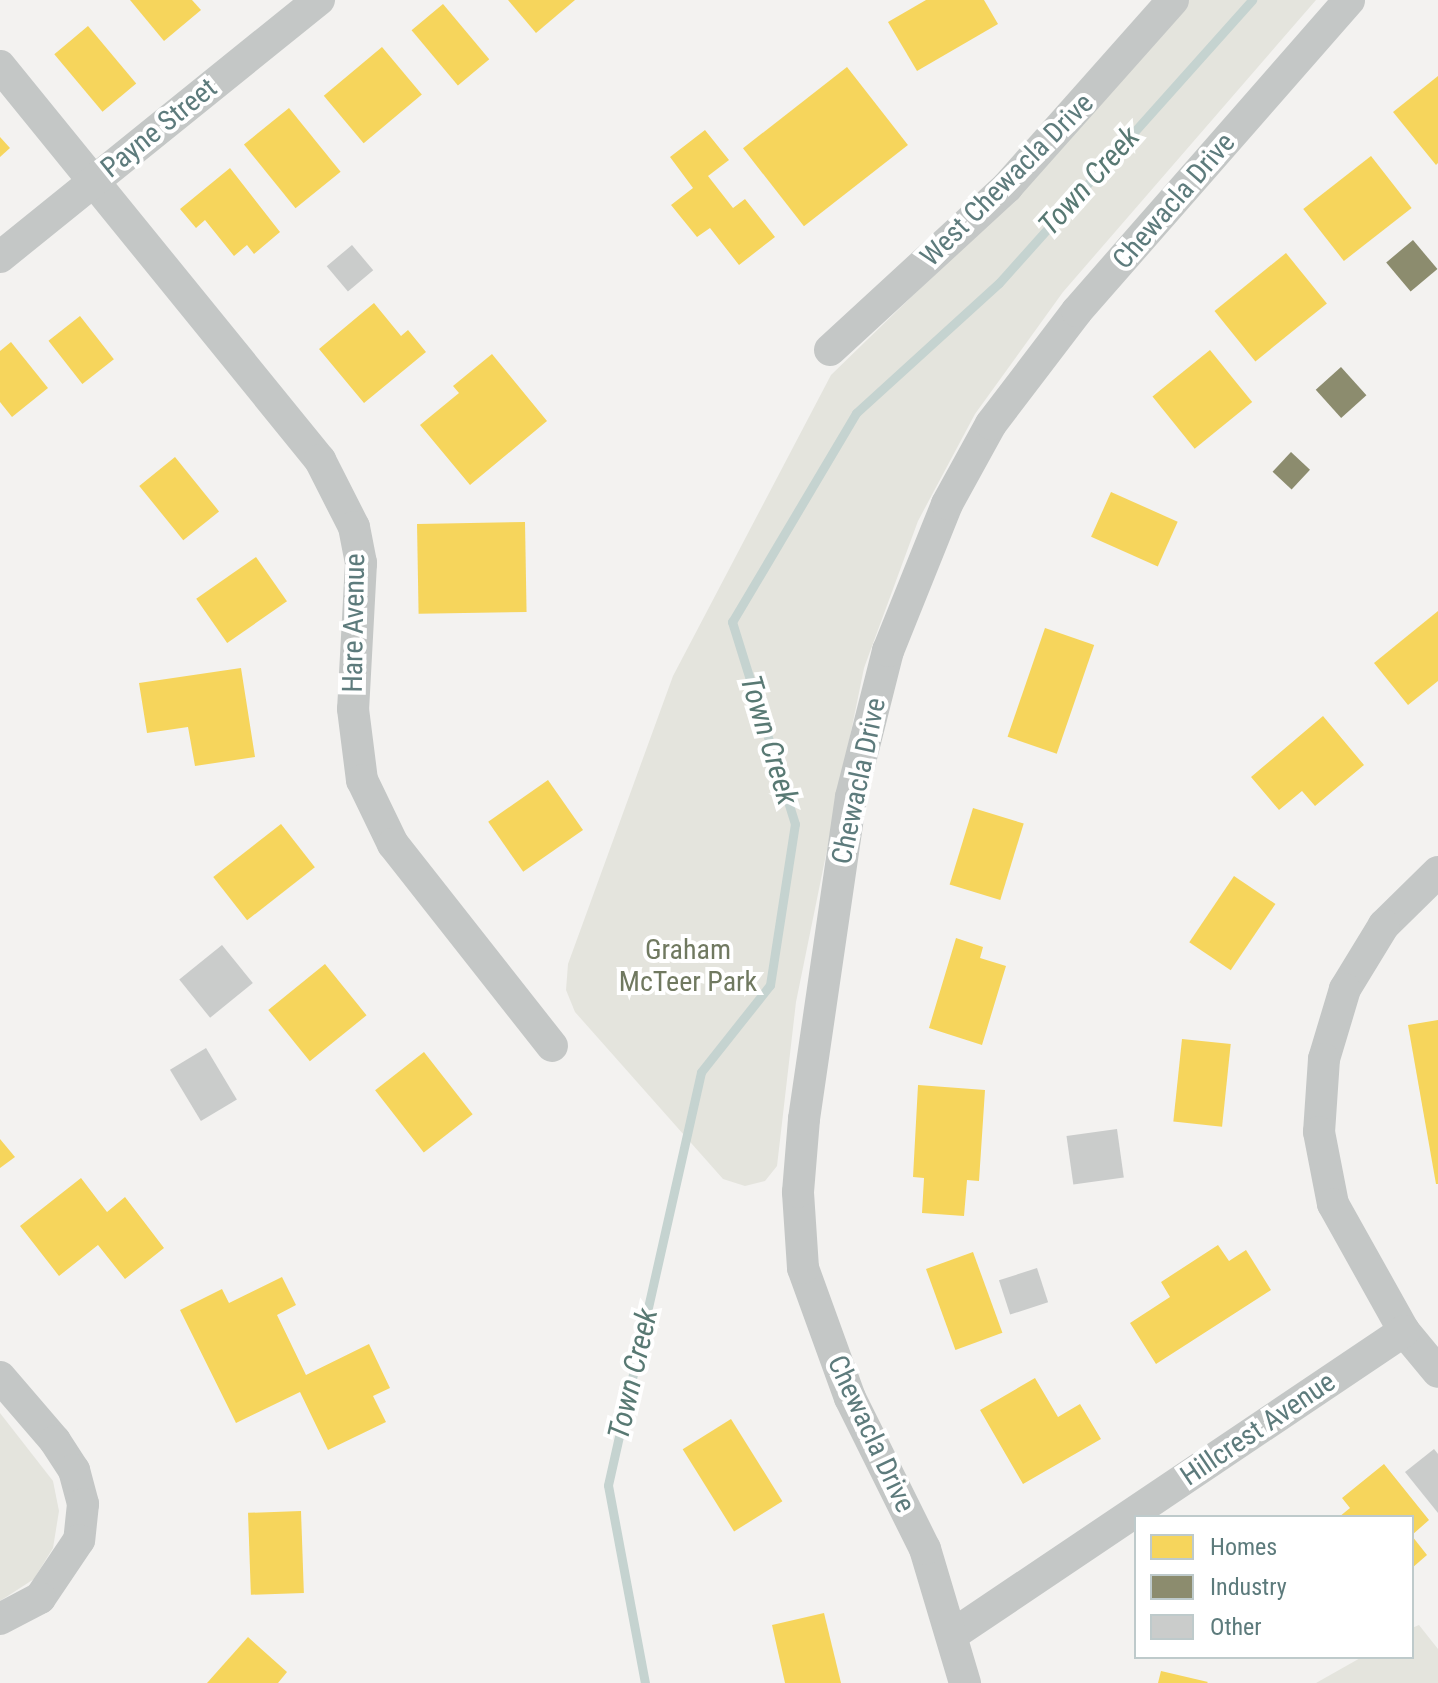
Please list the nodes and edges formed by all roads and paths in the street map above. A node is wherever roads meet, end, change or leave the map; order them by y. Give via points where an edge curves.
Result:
1 (319, 0) edge
2 (1173, 0) edge
3 (1349, 0) edge
4 (0, 66) edge
5 (91, 182) junction
6 (0, 257) edge
7 (830, 350) dead end
8 (1438, 872) edge
9 (552, 1046) dead end
10 (1404, 1331) junction
11 (1438, 1372) edge
12 (0, 1377) edge
13 (0, 1619) edge
14 (952, 1635) junction
15 (965, 1683) edge

1 - 5 street, Payne Street
2 - 7 street, West Chewacla Drive via 1007,187
3 - 14 street, Chewacla Drive via 1077,311 991,424 947,504 888,651 851,797 804,1119 798,1192 803,1268 850,1398 925,1549
4 - 5 street, Hare Avenue
5 - 6 street, Payne Street
5 - 9 street, Hare Avenue via 320,460 354,527 361,563 353,709 362,780 393,844
8 - 10 street via 1384,925 1345,989 1324,1059 1319,1132 1333,1204
10 - 11 street
10 - 14 street, Hillcrest Avenue
12 - 13 street via 68,1460 83,1504 79,1540 40,1598
14 - 15 street, Chewacla Drive

